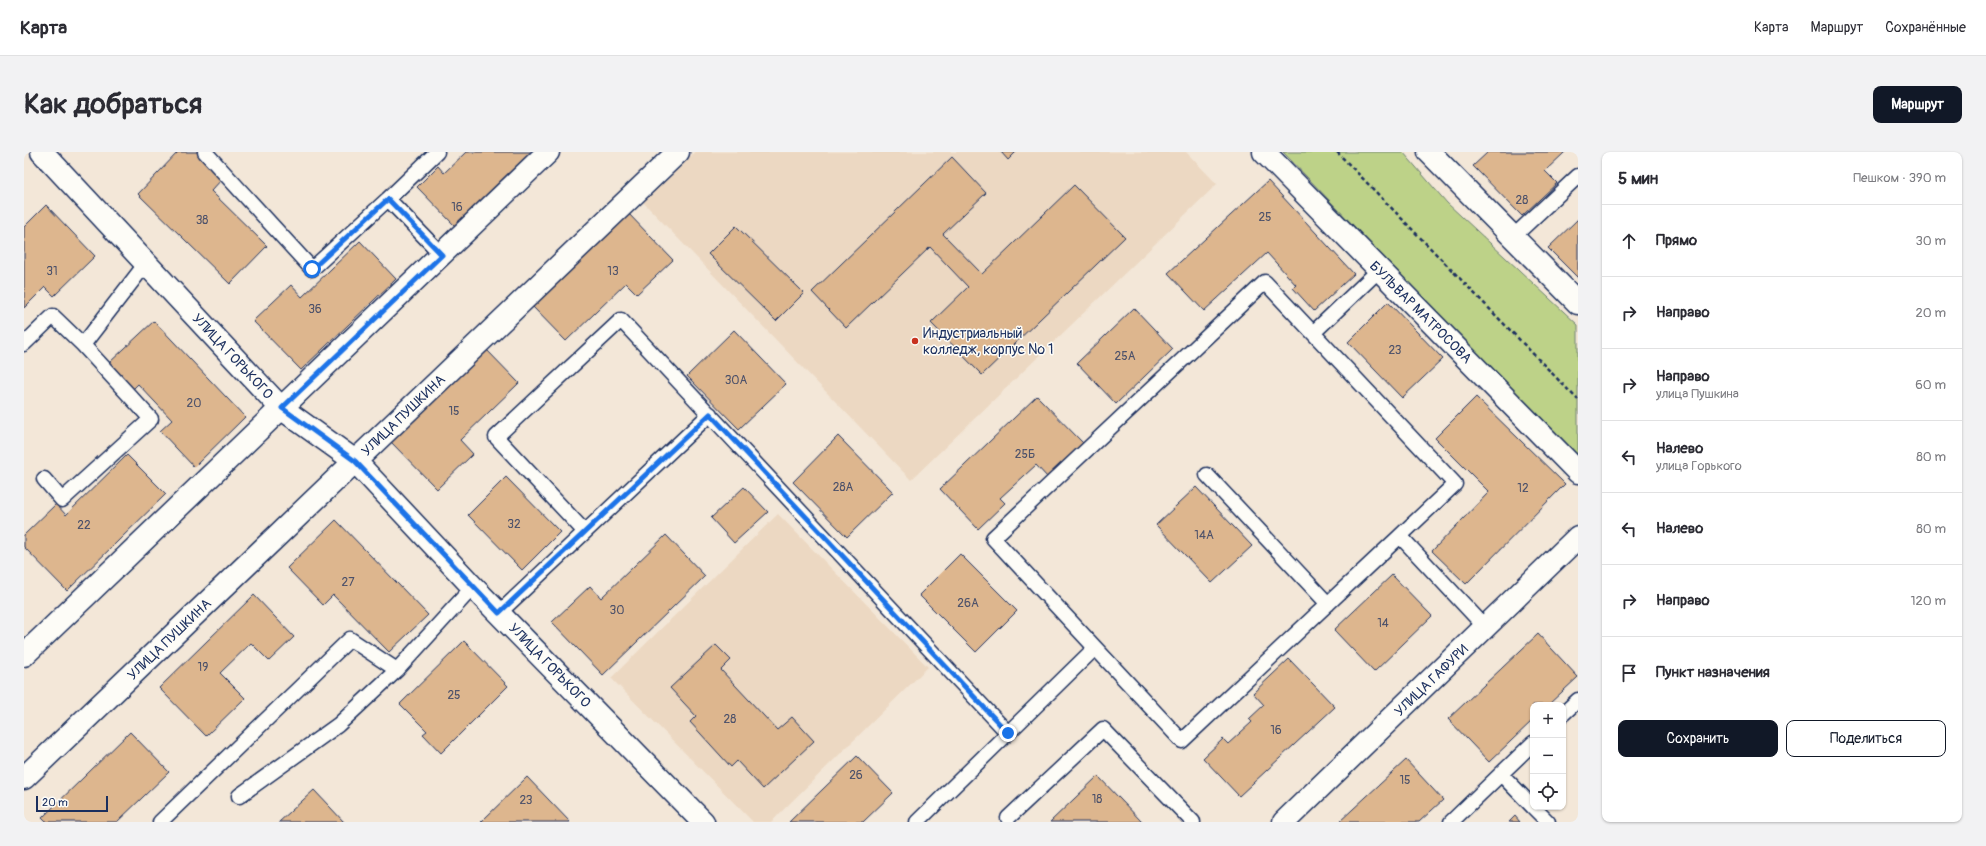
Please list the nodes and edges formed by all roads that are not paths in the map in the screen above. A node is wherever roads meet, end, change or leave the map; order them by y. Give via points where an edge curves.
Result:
1 (42, 152) edge
2 (205, 152) edge
3 (438, 152) edge
4 (548, 152) edge
5 (678, 152) edge
6 (1264, 152) edge
7 (1438, 155) edge
8 (1578, 176) edge
9 (388, 199) junction
10 (1513, 238) junction
11 (442, 255) junction
12 (147, 262) junction
13 (1379, 270) junction
14 (1578, 303) edge
15 (1313, 333) junction
16 (24, 344) edge
17 (83, 345) junction
18 (282, 408) junction
19 (710, 414) junction
20 (355, 461) junction
21 (1578, 472) edge
22 (1207, 475) dead end
23 (44, 479) dead end
24 (585, 532) junction
25 (1400, 536) junction
26 (1578, 537) edge
27 (474, 587) junction
28 (1328, 604) junction
29 (499, 613) junction
30 (1485, 627) junction
31 (1095, 648) junction
32 (24, 655) edge
33 (397, 670) junction
34 (1578, 700) edge
35 (1566, 711) edge
36 (1008, 733) junction
37 (1530, 746) edge
38 (1501, 774) junction
39 (24, 778) edge
40 (239, 796) dead end
41 (1530, 804) edge
42 (1536, 810) edge
43 (1008, 818) dead end
44 (160, 822) edge
45 (703, 822) edge
46 (917, 822) edge
47 (1193, 822) edge
48 (1284, 822) edge
49 (1451, 822) edge
50 (1548, 822) edge

1 - 12 street, УЛИЦА ГОРЬКОГО
2 - 9 lane via 312,269
3 - 9 lane
4 - 11 street
5 - 20 street, УЛИЦА ПУШКИНА
6 - 13 street, БУЛЬВАР МАТРОСОВА
7 - 10 street
8 - 10 lane
9 - 11 lane
10 - 14 street
11 - 18 street
12 - 17 lane
12 - 18 street, УЛИЦА ГОРЬКОГО
13 - 15 lane
13 - 21 street, БУЛЬВАР МАТРОСОВА
15 - 25 lane via 1455,484
15 - 31 lane via 1265,282 993,538
16 - 17 lane via 53,316
17 - 23 lane via 152,418 62,500
18 - 20 street, УЛИЦА ГОРЬКОГО
18 - 32 street
19 - 24 lane
19 - 24 lane via 621,320 581,357 496,438
19 - 36 lane
20 - 27 street, УЛИЦА ГОРЬКОГО
20 - 39 street, УЛИЦА ПУШКИНА
22 - 28 lane
24 - 29 lane
25 - 28 lane
25 - 30 lane
26 - 30 street, УЛИЦА ГАФУРИ
27 - 29 street, УЛИЦА ГОРЬКОГО
27 - 33 lane
28 - 31 lane via 1182,741
29 - 45 street, УЛИЦА ГОРЬКОГО
30 - 48 street, УЛИЦА ГАФУРИ
31 - 36 lane
33 - 40 lane via 338,725
33 - 44 lane via 350,639
34 - 35 lane
36 - 46 lane
37 - 38 lane
38 - 41 lane
38 - 49 lane
42 - 50 lane
43 - 47 lane via 1104,729

